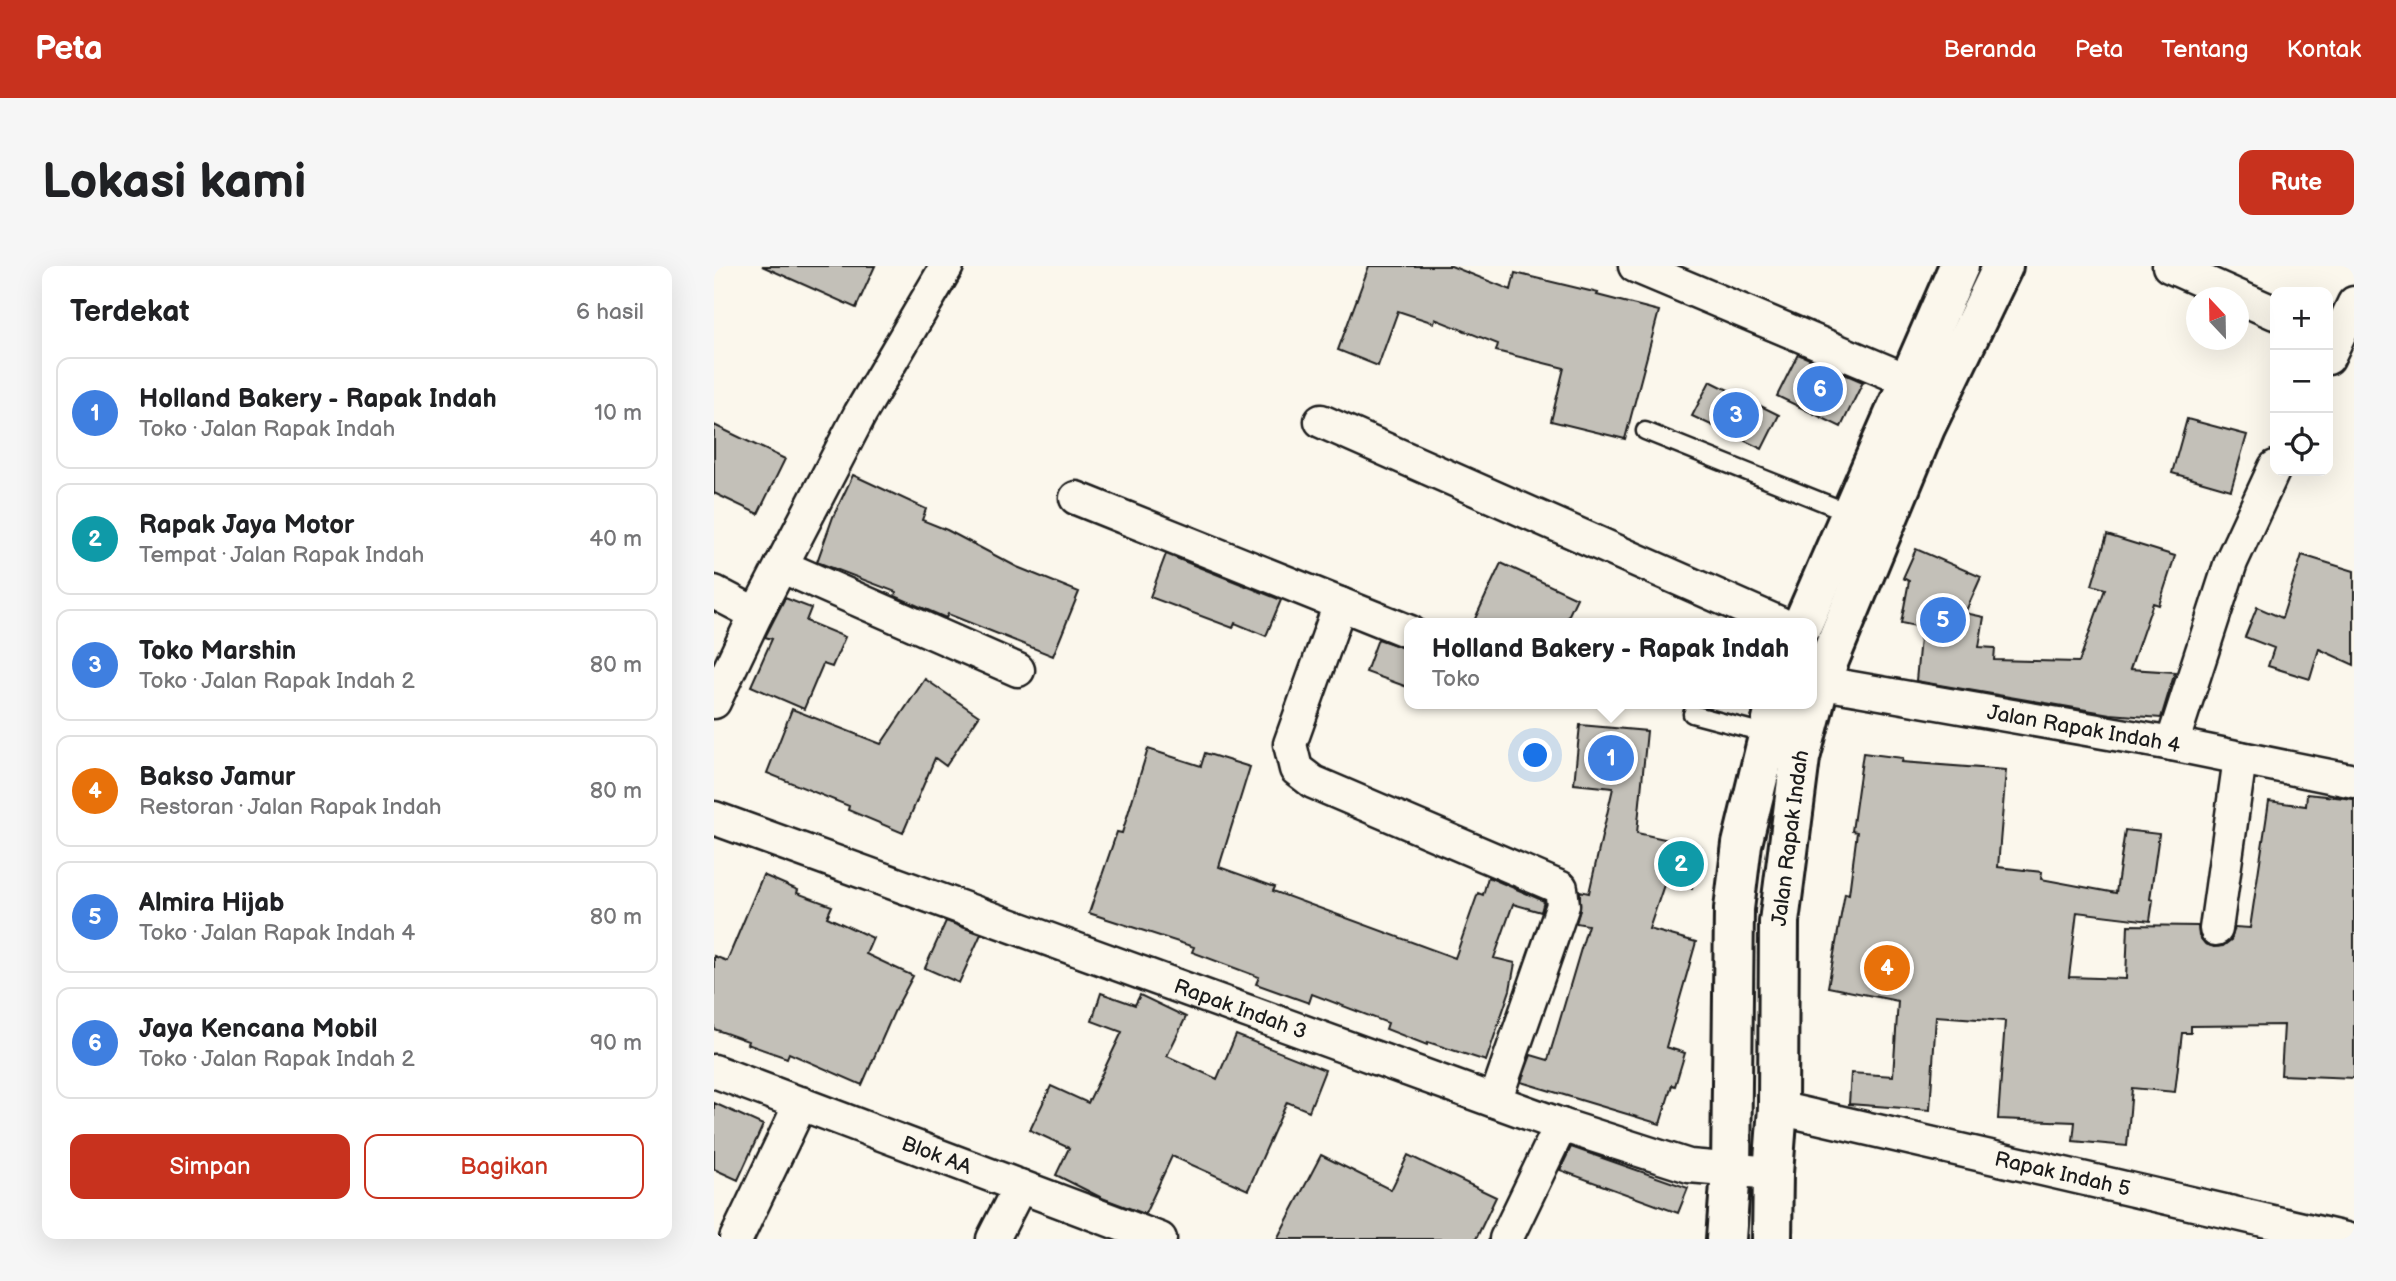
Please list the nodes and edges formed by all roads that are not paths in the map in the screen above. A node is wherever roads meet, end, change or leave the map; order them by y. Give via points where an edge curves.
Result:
1 (947, 266) edge
2 (1635, 266) edge
3 (1959, 266) edge
4 (2003, 266) edge
5 (2169, 266) edge
6 (2354, 303) edge
7 (2270, 311) edge
8 (2336, 346) edge
9 (1908, 380) junction
10 (1321, 421) dead end
11 (1645, 430) dead end
12 (2271, 476) edge
13 (1076, 498) dead end
14 (1850, 513) junction
15 (781, 566) junction
16 (714, 592) edge
17 (1339, 604) junction
18 (756, 614) junction
19 (1768, 618) edge
20 (1805, 618) edge
21 (1404, 630) edge
22 (1018, 670) dead end
23 (1817, 680) edge
24 (1817, 682) edge
25 (714, 702) edge
26 (1810, 709) edge
27 (1692, 714) dead end
28 (1772, 719) edge
29 (2172, 744) junction
30 (2241, 758) junction
31 (2354, 781) edge
32 (714, 818) edge
33 (2216, 929) dead end
34 (714, 1070) edge
35 (1495, 1101) junction
36 (801, 1103) junction
37 (1778, 1108) junction
38 (1561, 1125) junction
39 (1731, 1170) junction
40 (1773, 1173) junction
41 (1020, 1186) junction
42 (736, 1239) edge
43 (993, 1239) edge
44 (1160, 1239) edge
45 (1506, 1239) edge
46 (1726, 1239) edge
47 (1772, 1239) edge
48 (2346, 1239) edge

1 - 15 street via 860,414
2 - 9 street
3 - 9 main road
4 - 23 main road, Jalan Rapak Indah via 1925,428
5 - 7 street
6 - 8 street
9 - 14 main road
10 - 19 street
11 - 14 lane
12 - 29 street via 2227,573
13 - 17 street
14 - 20 main road
15 - 18 street
15 - 22 street
16 - 18 street
17 - 21 street
17 - 35 street via 1290,744 1296,769 1313,782 1561,888 1563,905
18 - 25 street
24 - 29 street, Jalan Rapak Indah 4
26 - 37 main road, Jalan Rapak Indah via 1779,922
27 - 28 lane
28 - 39 main road, Jalan Rapak Indah via 1742,844 1734,909
29 - 30 street, Jalan Rapak Indah 4
30 - 31 street, Jalan Rapak Indah 4
30 - 33 street
32 - 35 street, Rapak Indah 3
34 - 36 street, Blok AA
35 - 38 street, Rapak Indah 3
36 - 41 street, Blok AA
36 - 42 street
37 - 40 main road, Jalan Rapak Indah
37 - 48 street, Rapak Indah 5
38 - 39 street, Rapak Indah 3 via 1689,1166
38 - 45 street
39 - 40 street, Rapak Indah 3
39 - 46 main road, Jalan Rapak Indah
40 - 47 main road, Jalan Rapak Indah
41 - 43 street
41 - 44 street, Blok AA

